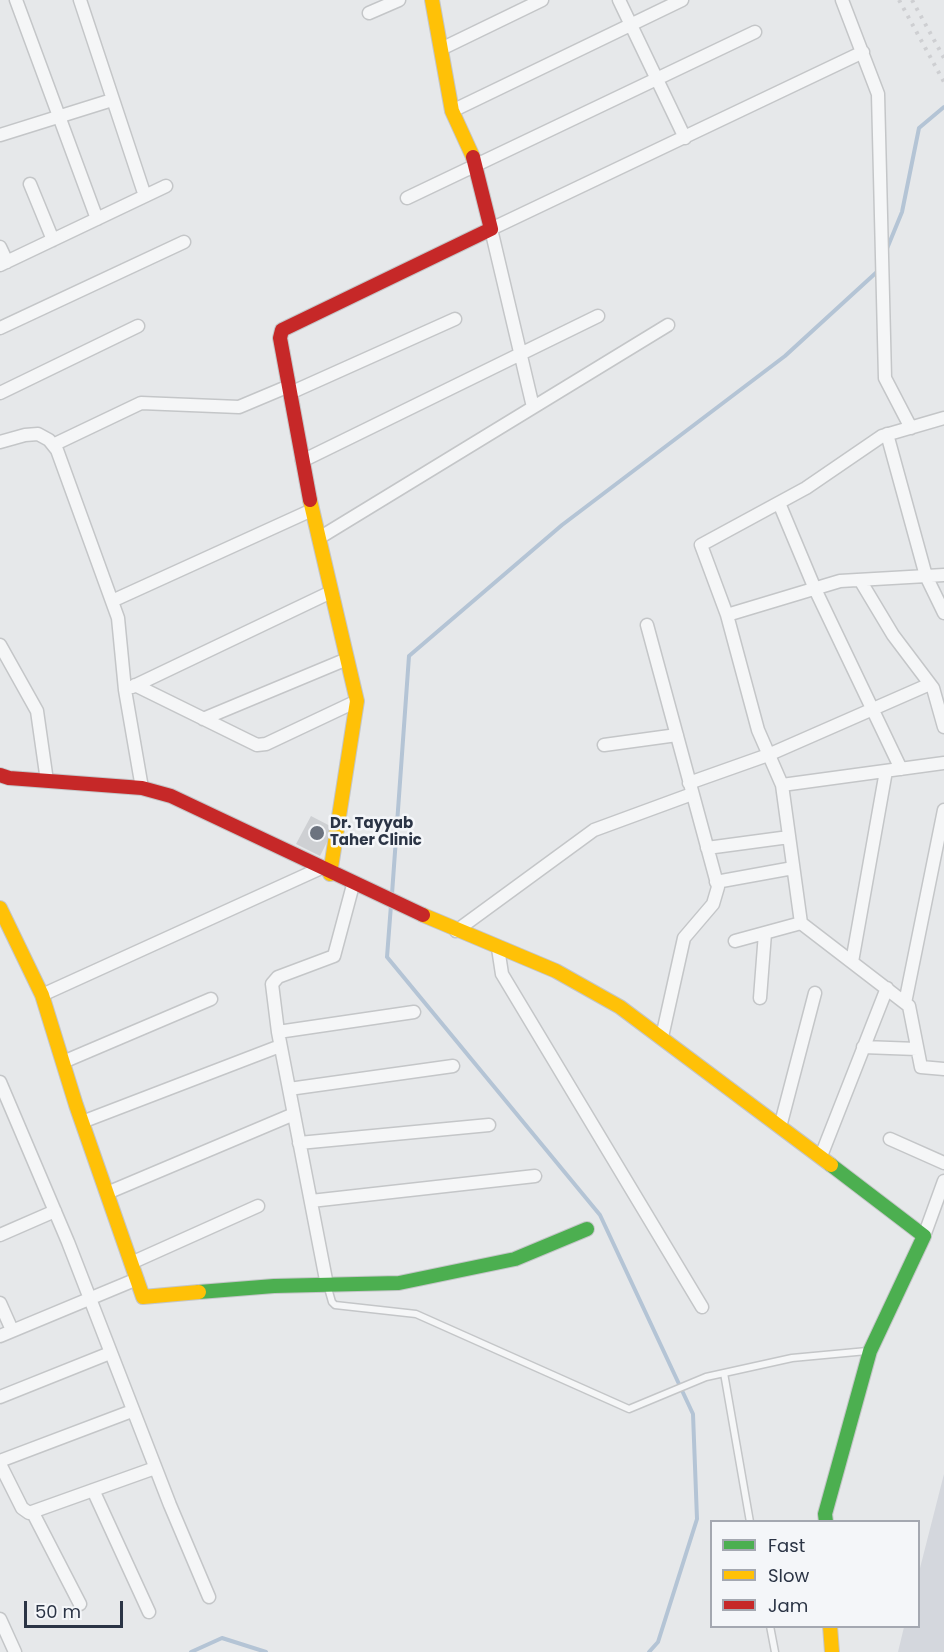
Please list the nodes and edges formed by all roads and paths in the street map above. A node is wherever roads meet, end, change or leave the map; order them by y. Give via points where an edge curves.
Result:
1 (16, 0) edge
2 (80, 0) edge
3 (399, 0) edge
4 (432, 0) edge
5 (542, 0) edge
6 (619, 0) edge
7 (682, 0) edge
8 (842, 0) edge
9 (369, 14) dead end
10 (631, 25) junction
11 (755, 32) dead end
12 (441, 49) junction
13 (863, 52) junction
14 (658, 79) junction
15 (112, 100) junction
16 (452, 111) junction
17 (58, 117) junction
18 (0, 134) edge
19 (685, 138) junction
20 (477, 165) junction
21 (30, 184) dead end
22 (166, 186) dead end
23 (146, 196) junction
24 (408, 198) dead end
25 (97, 219) junction
26 (490, 229) junction
27 (53, 240) junction
28 (184, 242) dead end
29 (0, 247) edge
30 (3, 263) edge
31 (598, 316) dead end
32 (455, 318) dead end
33 (668, 325) dead end
34 (138, 326) dead end
35 (0, 327) edge
36 (520, 353) junction
37 (289, 390) junction
38 (0, 393) edge
39 (533, 407) junction
40 (944, 418) edge
41 (911, 428) junction
42 (887, 434) junction
43 (0, 442) edge
44 (53, 445) junction
45 (302, 461) junction
46 (778, 503) junction
47 (312, 510) junction
48 (319, 538) junction
49 (944, 575) edge
50 (926, 576) junction
51 (860, 580) junction
52 (815, 589) junction
53 (331, 592) junction
54 (112, 602) junction
55 (944, 612) edge
56 (727, 615) junction
57 (647, 625) dead end
58 (0, 645) edge
59 (347, 659) junction
60 (930, 684) junction
61 (130, 688) junction
62 (357, 701) junction
63 (873, 710) junction
64 (203, 719) junction
65 (944, 727) edge
66 (677, 735) junction
67 (604, 746) dead end
68 (768, 755) junction
69 (944, 763) edge
70 (901, 769) junction
71 (886, 771) junction
72 (0, 775) edge
73 (47, 781) junction
74 (782, 785) junction
75 (142, 788) junction
76 (691, 788) junction
77 (944, 810) edge
78 (789, 837) junction
79 (707, 848) junction
80 (793, 868) junction
81 (325, 872) junction
82 (716, 882) junction
83 (353, 885) junction
84 (0, 908) edge
85 (801, 923) junction
86 (456, 931) junction
87 (765, 933) junction
88 (735, 940) dead end
89 (498, 948) junction
90 (852, 963) junction
91 (887, 988) junction
92 (815, 993) dead end
93 (42, 994) junction
94 (760, 998) dead end
95 (211, 999) dead end
96 (905, 1003) junction
97 (414, 1012) dead end
98 (278, 1032) junction
99 (662, 1037) junction
100 (280, 1046) junction
101 (863, 1047) junction
102 (917, 1049) junction
103 (63, 1062) junction
104 (453, 1066) dead end
105 (944, 1069) edge
106 (0, 1082) edge
107 (289, 1089) junction
108 (294, 1114) junction
109 (82, 1122) junction
110 (489, 1125) dead end
111 (780, 1127) junction
112 (890, 1139) dead end
113 (299, 1143) junction
114 (821, 1156) junction
115 (944, 1163) edge
116 (535, 1176) dead end
117 (944, 1181) edge
118 (107, 1193) junction
119 (311, 1201) junction
120 (258, 1206) dead end
121 (55, 1211) junction
122 (587, 1229) dead end
123 (0, 1235) edge
124 (924, 1236) junction
125 (131, 1263) junction
126 (137, 1279) junction
127 (327, 1285) junction
128 (89, 1297) junction
129 (0, 1303) edge
130 (702, 1307) dead end
131 (12, 1330) junction
132 (0, 1336) edge
133 (870, 1351) junction
134 (110, 1353) junction
135 (724, 1373) junction
136 (0, 1397) edge
137 (132, 1411) junction
138 (0, 1463) edge
139 (155, 1468) junction
140 (93, 1490) junction
141 (33, 1513) junction
142 (750, 1520) edge
143 (826, 1520) edge
144 (209, 1597) dead end
145 (80, 1604) dead end
146 (149, 1612) dead end
147 (0, 1618) edge
148 (770, 1628) edge
149 (830, 1628) edge
150 (15, 1652) edge
151 (775, 1652) edge
152 (832, 1652) edge

1 - 17 street
2 - 15 street
3 - 9 street
4 - 12 street
5 - 12 street
6 - 10 street
7 - 10 street
8 - 13 street
10 - 14 street
10 - 16 street
11 - 14 street
12 - 16 street
13 - 19 street
13 - 41 street via 880,104 885,378
14 - 19 street
14 - 20 street
15 - 17 street
15 - 23 street
16 - 20 street
17 - 18 street
17 - 25 street
19 - 26 street
20 - 24 street
20 - 26 street
21 - 27 street
22 - 23 street
23 - 25 street
25 - 27 street
26 - 36 street
26 - 37 street via 282,330
27 - 30 street
28 - 35 street
29 - 30 street
31 - 36 street
32 - 37 street
33 - 39 street
34 - 38 street
36 - 39 street
36 - 45 street
37 - 44 street via 239,407 141,403
37 - 45 street
39 - 48 street
40 - 41 street
41 - 42 street
42 - 46 street
42 - 50 street
43 - 44 street via 38,434
44 - 54 street
45 - 47 street
46 - 52 street
46 - 56 street via 701,545
47 - 48 street
47 - 54 street
48 - 53 street
49 - 50 street
50 - 51 street
50 - 55 street
51 - 52 street
51 - 60 street via 893,635
52 - 56 street
52 - 63 street
53 - 59 street
53 - 61 street
54 - 61 street
56 - 68 street
57 - 66 street
58 - 73 street via 37,711
59 - 62 street
59 - 64 street
60 - 63 street
60 - 65 street
61 - 64 street
61 - 75 street
62 - 64 street via 262,745
62 - 81 street
63 - 68 street
63 - 70 street
66 - 67 street
66 - 76 street
68 - 74 street
68 - 76 street
69 - 70 street
70 - 71 street
71 - 74 street
71 - 90 street
72 - 73 street
73 - 75 street
74 - 78 street
75 - 81 street via 171,796
76 - 79 street
76 - 86 street via 594,830
77 - 96 street
78 - 79 street
78 - 80 street
79 - 82 street
80 - 82 street
80 - 85 street
81 - 83 street
81 - 93 street
82 - 99 street via 713,904 684,938
83 - 86 street
83 - 98 street via 334,956 273,981
84 - 93 street
85 - 87 street
85 - 90 street
86 - 89 street
87 - 88 street
87 - 94 street
89 - 99 street via 588,988
89 - 130 street via 502,974
90 - 91 street
91 - 96 street
91 - 101 street
92 - 111 street
93 - 103 street
95 - 103 street
96 - 102 street via 909,1006
97 - 98 street
98 - 100 street
99 - 111 street
100 - 107 street
100 - 109 street
101 - 102 street
101 - 114 street
102 - 105 street via 921,1066
103 - 109 street
104 - 107 street
106 - 121 street
107 - 108 street
108 - 113 street
108 - 118 street
109 - 118 street
110 - 113 street
111 - 114 street
112 - 115 street
113 - 119 street
114 - 124 street
116 - 119 street
117 - 124 street
118 - 125 street
119 - 127 street
120 - 125 street
121 - 123 street
121 - 128 street
122 - 127 street via 514,1259 399,1283
124 - 133 street
125 - 126 street
126 - 127 street via 143,1297
126 - 128 street
127 - 135 lane via 335,1305 416,1314 625,1408 640,1406 672,1390
128 - 131 street
128 - 134 street
129 - 131 street
131 - 132 street
133 - 135 lane via 792,1359
133 - 143 street
134 - 136 street
134 - 137 street
135 - 142 lane
137 - 138 street
137 - 139 street
138 - 141 street via 22,1509
139 - 140 street
139 - 144 street
140 - 141 street
140 - 146 street
141 - 145 street
147 - 150 street
148 - 151 lane
149 - 152 street

